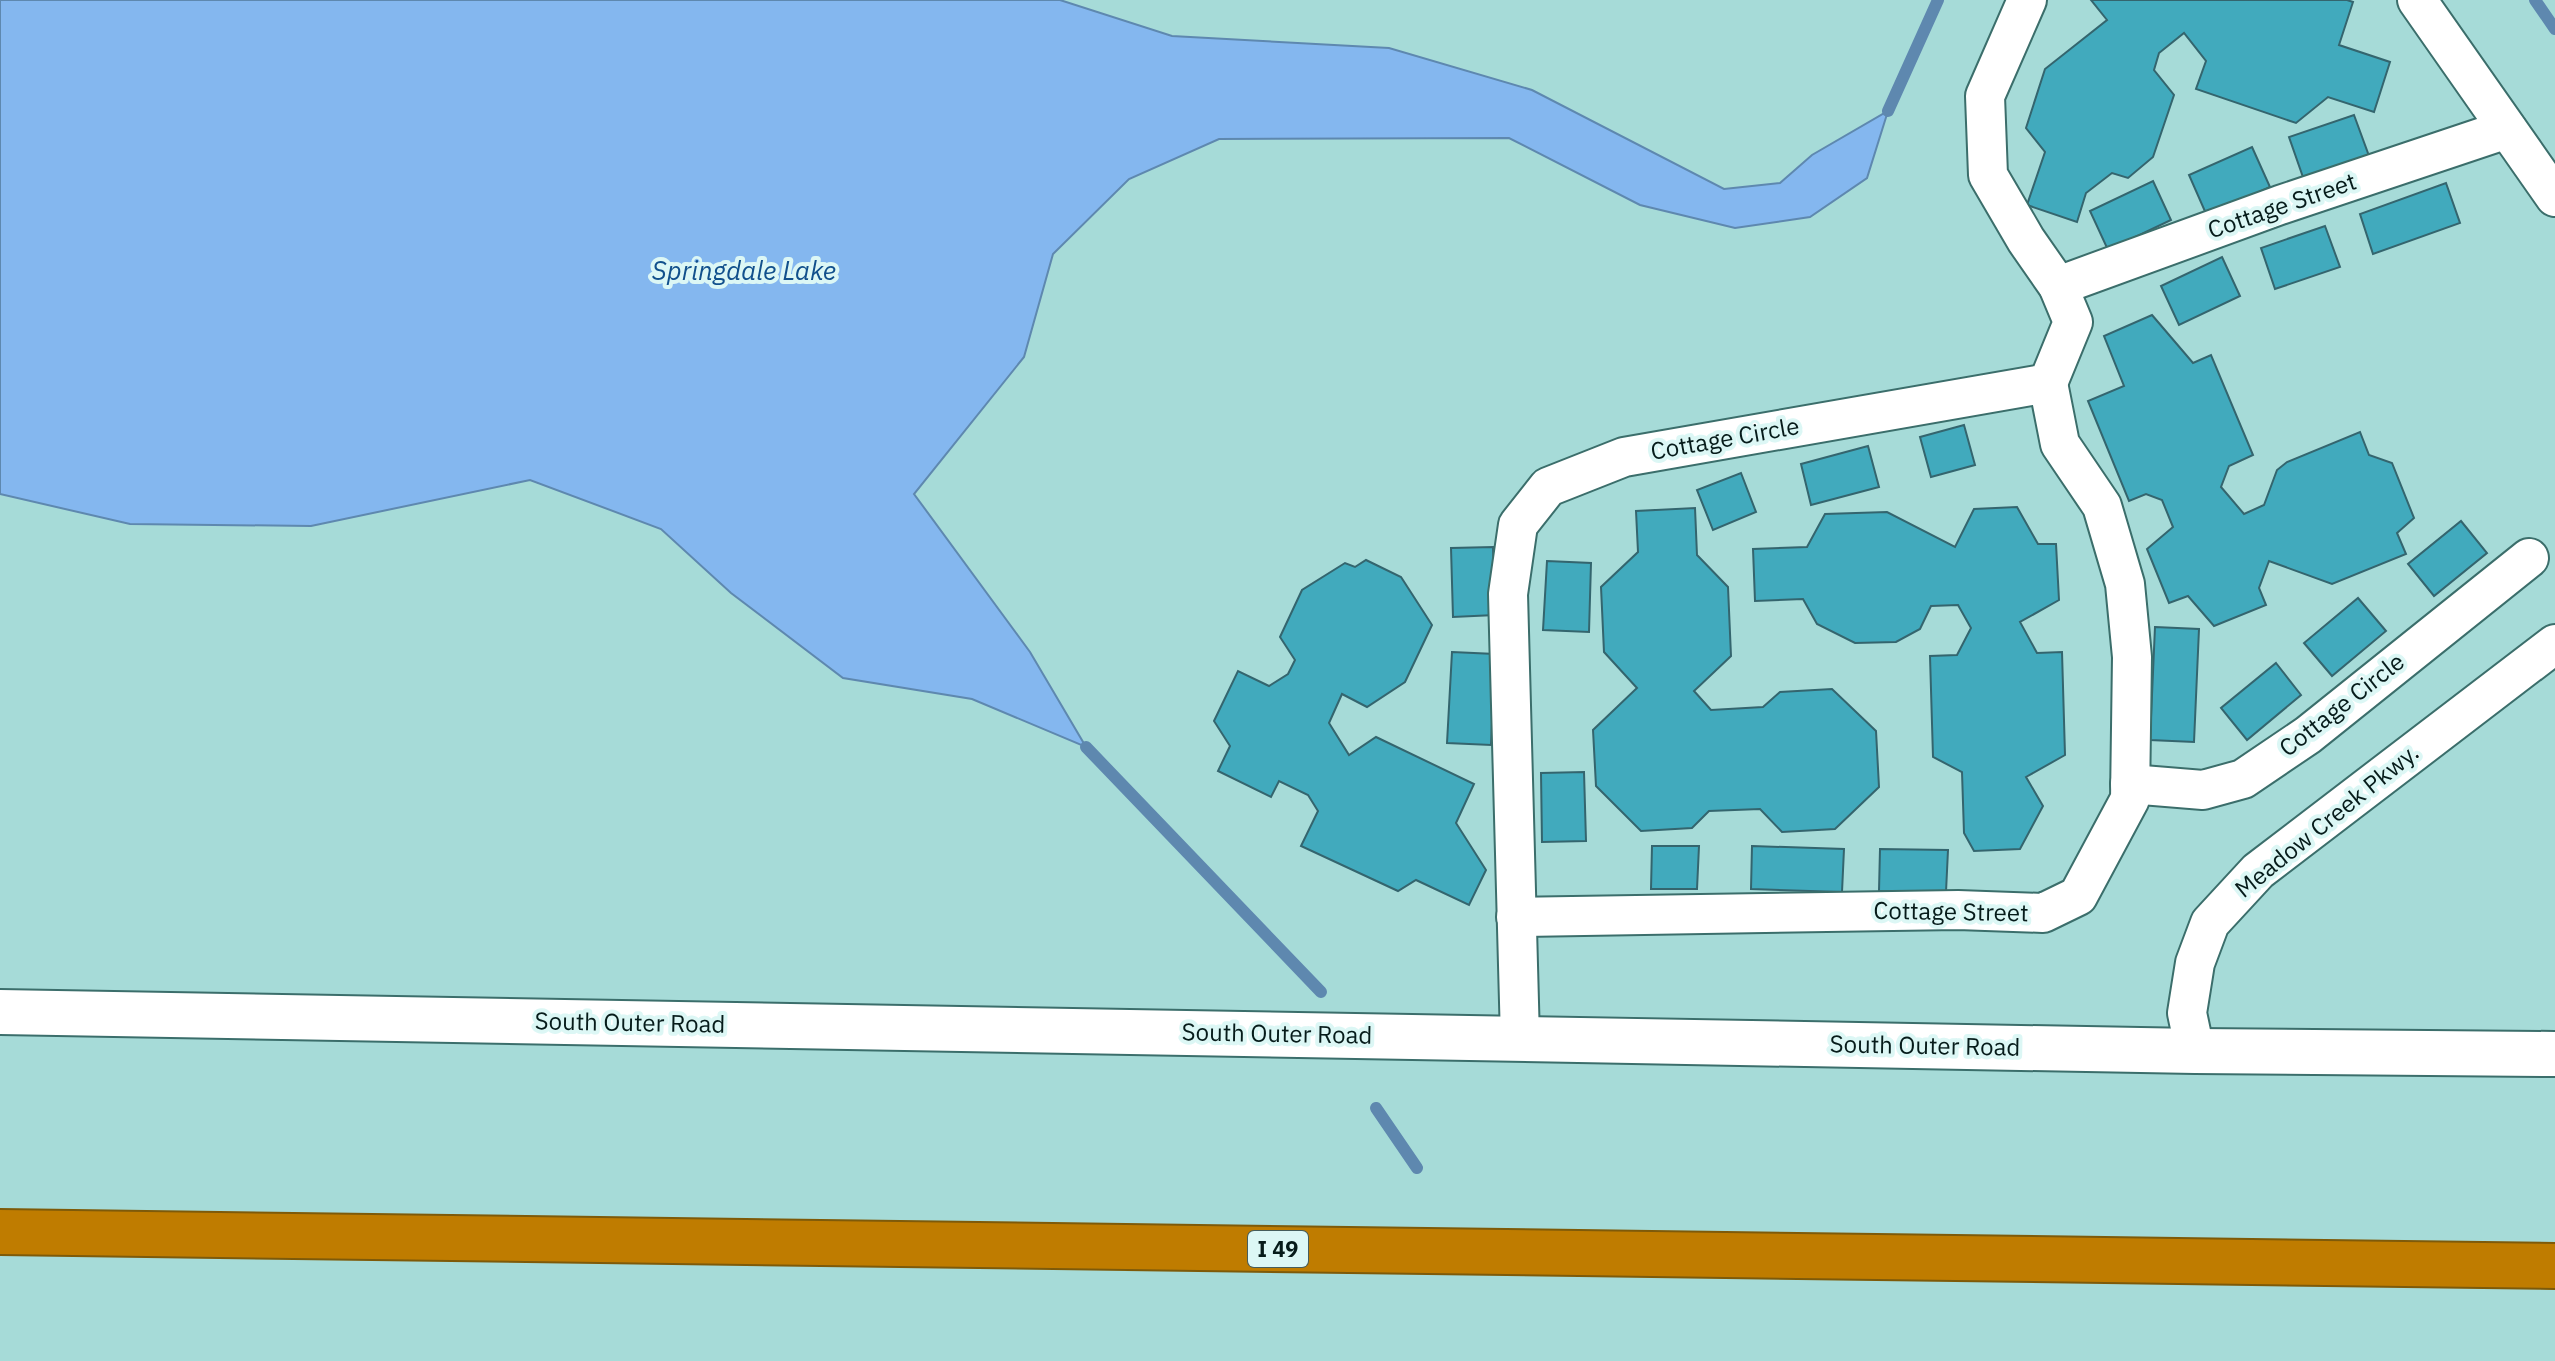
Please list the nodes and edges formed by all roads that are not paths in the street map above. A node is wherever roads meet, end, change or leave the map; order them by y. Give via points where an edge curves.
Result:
1 (2027, 0) edge
2 (2417, 0) edge
3 (2507, 129) junction
4 (2555, 197) edge
5 (2058, 286) junction
6 (2048, 383) junction
7 (2529, 558) dead end
8 (2555, 644) edge
9 (2130, 784) junction
10 (1516, 917) junction
11 (0, 1012) edge
12 (1520, 1039) junction
13 (2195, 1051) junction
14 (2555, 1054) edge
15 (0, 1232) edge
16 (2555, 1266) edge

1 - 5 street via 1985,96 1988,175
2 - 3 street
3 - 4 street
3 - 5 street, Cottage Street
5 - 6 street via 2073,322
6 - 9 street, Cottage Street via 2060,444 2102,506 2125,584 2132,657
6 - 10 street, Cottage Circle via 1624,457 1548,487 1518,525 1508,594
7 - 9 street, Cottage Circle via 2308,735 2243,779 2203,790
8 - 13 street, Meadow Creek Pkwy. via 2258,871 2228,901 2210,923 2195,963 2187,1013
9 - 10 street, Cottage Street via 2130,799 2078,896 2043,913
10 - 12 street, Cottage Circle
11 - 12 street, South Outer Road
12 - 13 street, South Outer Road
13 - 14 street, South Outer Road
15 - 16 highway, I 49

